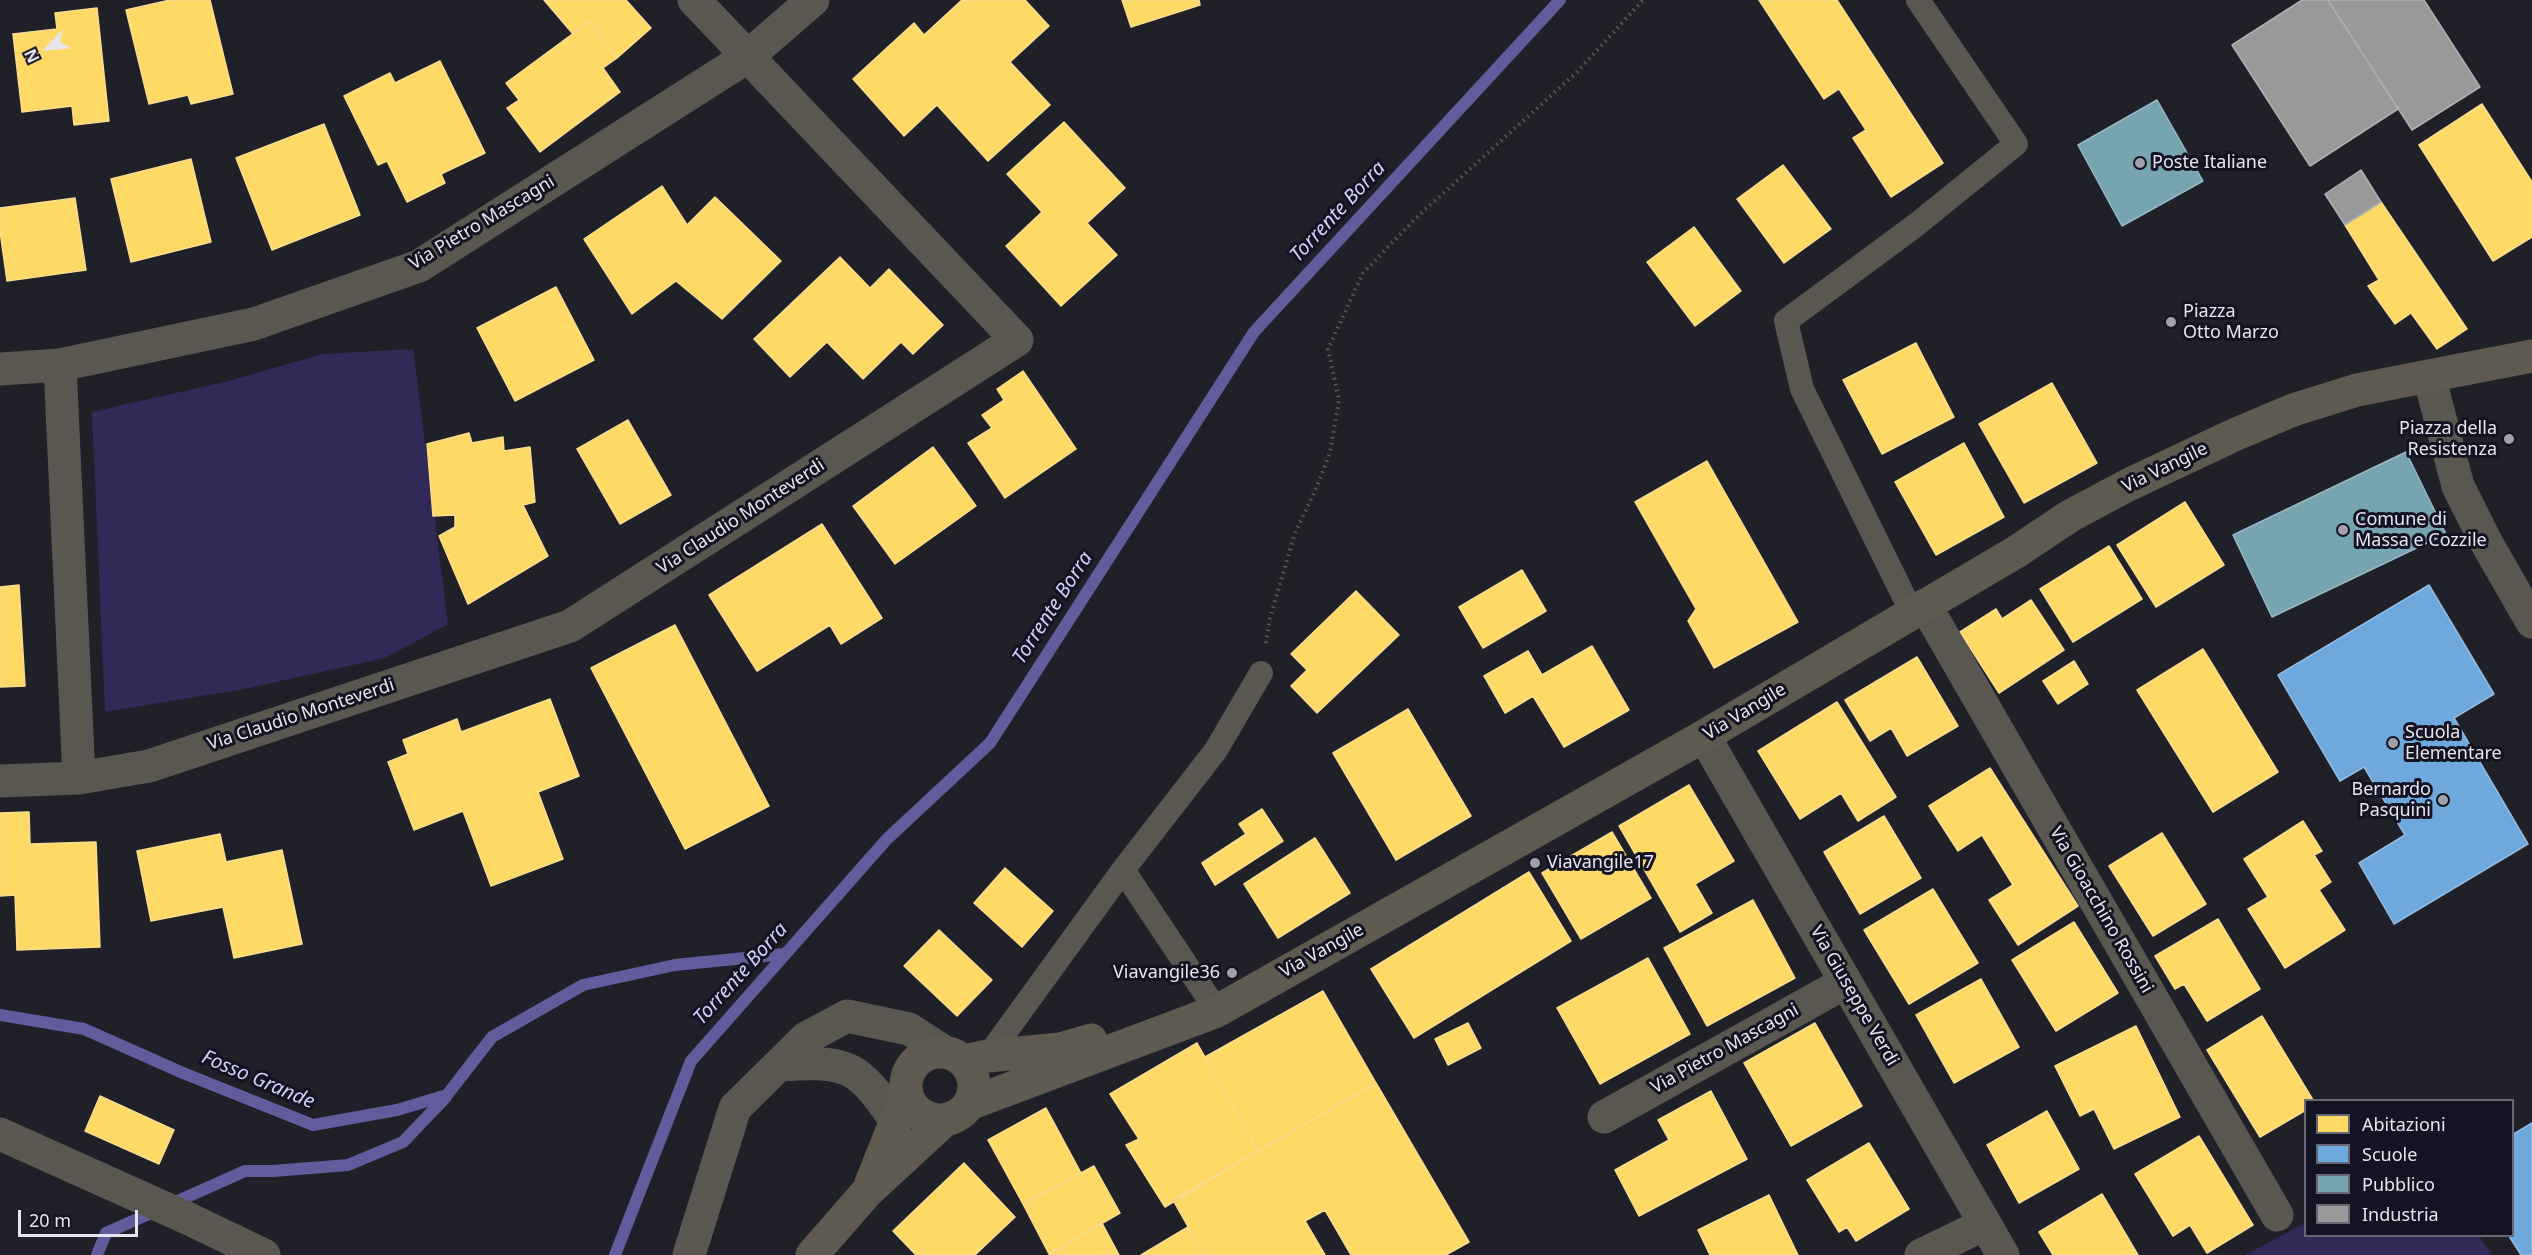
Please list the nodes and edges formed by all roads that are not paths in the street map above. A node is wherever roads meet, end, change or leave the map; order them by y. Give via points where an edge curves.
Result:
1 (694, 0) edge
2 (813, 0) edge
3 (1918, 0) edge
4 (747, 57) junction
5 (2532, 356) edge
6 (60, 365) junction
7 (0, 369) edge
8 (2429, 376) junction
9 (1919, 609) junction
10 (2532, 622) edge
11 (1261, 673) road end
12 (1704, 736) junction
13 (79, 778) junction
14 (0, 781) edge
15 (1123, 870) junction
16 (1846, 982) junction
17 (1205, 1015) junction
18 (965, 1056) junction
19 (779, 1065) junction
20 (901, 1108) junction
21 (957, 1112) junction
22 (1604, 1117) dead end
23 (0, 1134) edge
24 (867, 1192) junction
25 (2277, 1215) dead end
26 (1985, 1224) junction
27 (264, 1255) edge
28 (689, 1255) edge
29 (812, 1255) edge
30 (1921, 1255) edge
31 (2003, 1255) edge

1 - 4 street, Via Claudio Monteverdi
2 - 4 street, Via Pietro Mascagni
3 - 9 lane via 2016,144 1916,225 1785,321 1802,389
4 - 6 street, Via Pietro Mascagni via 418,266 254,324
4 - 13 street, Via Claudio Monteverdi via 1017,340 570,626 149,766
5 - 8 street, Via Vangile
6 - 7 street, Via Pietro Mascagni
6 - 13 street
8 - 9 street, Via Vangile via 2335,396 2234,435 2070,516
8 - 10 street via 2458,486
9 - 12 street, Via Vangile
9 - 25 street, Via Gioacchino Rossini
11 - 15 lane via 1216,750
12 - 16 street, Via Giuseppe Verdi
12 - 17 street, Via Vangile
13 - 14 street, Via Claudio Monteverdi
15 - 17 lane
15 - 18 lane
16 - 22 street, Via Pietro Mascagni
16 - 26 street, Via Giuseppe Verdi
17 - 18 street via 1126,1030 1059,1049
17 - 21 street, Via Vangile
18 - 19 street via 909,1029 847,1016 806,1038
18 - 20 street via 932,1052 913,1064 907,1073
18 - 21 street via 975,1082
19 - 20 street via 823,1062 855,1071
19 - 28 street via 735,1108
20 - 21 street via 926,1117
20 - 24 street, Via Vangile
21 - 24 street, Via Vangile
23 - 27 street
24 - 29 street, Via Vangile
26 - 30 street
26 - 31 street, Via Giuseppe Verdi

